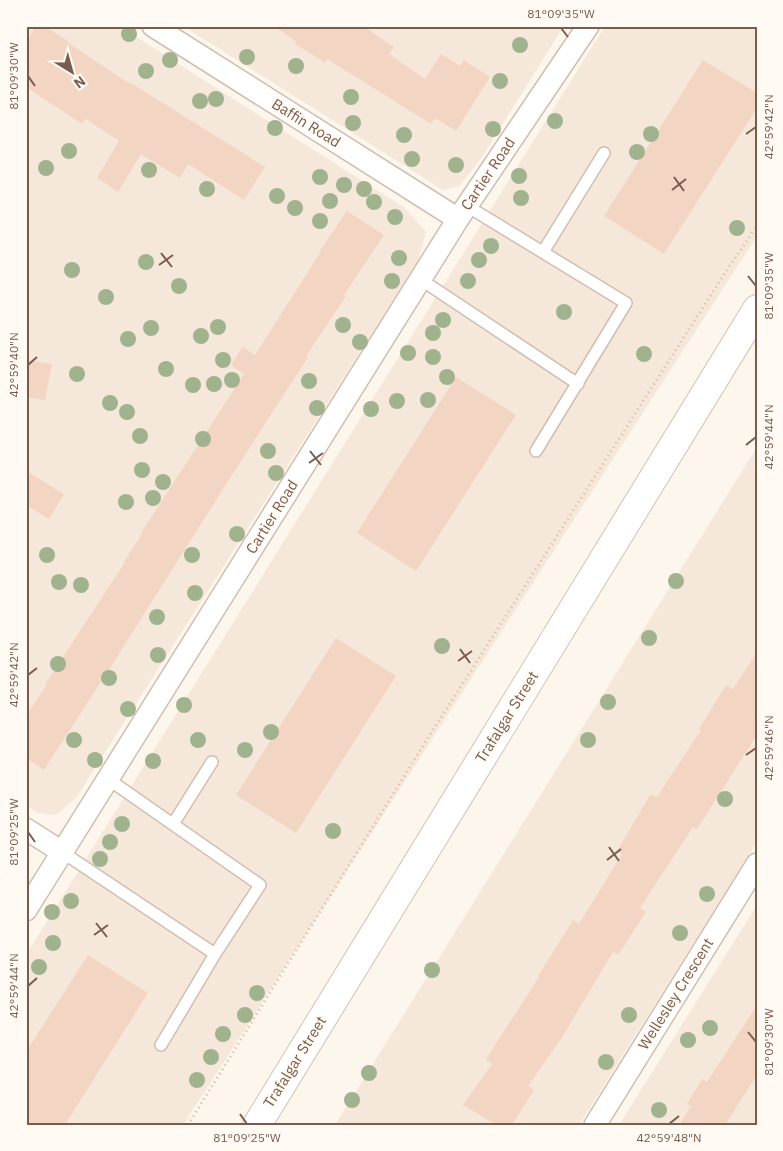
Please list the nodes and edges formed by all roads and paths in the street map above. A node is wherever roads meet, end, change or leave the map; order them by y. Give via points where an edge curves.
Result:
1 (154, 26) edge
2 (588, 26) edge
3 (604, 153) dead end
4 (463, 212) junction
5 (757, 226) edge
6 (542, 252) junction
7 (420, 279) junction
8 (757, 309) edge
9 (578, 384) junction
10 (536, 451) dead end
11 (212, 762) dead end
12 (108, 779) junction
13 (172, 824) junction
14 (26, 829) edge
15 (62, 852) junction
16 (757, 864) edge
17 (26, 910) edge
18 (215, 954) junction
19 (161, 1045) dead end
20 (188, 1125) edge
21 (257, 1125) edge
22 (594, 1125) edge

1 - 4 street, Baffin Road
2 - 4 street, Cartier Road
3 - 6 lane
4 - 6 lane
4 - 7 street, Cartier Road
5 - 20 path via 437,724
6 - 9 lane via 626,303
7 - 9 lane
7 - 12 street, Cartier Road
8 - 21 main road, Trafalgar Street
9 - 10 lane
11 - 13 lane
12 - 13 lane
12 - 15 street, Cartier Road
13 - 18 lane via 260,885
14 - 15 street
15 - 17 street, Cartier Road
15 - 18 lane
16 - 22 street, Wellesley Crescent
18 - 19 lane

